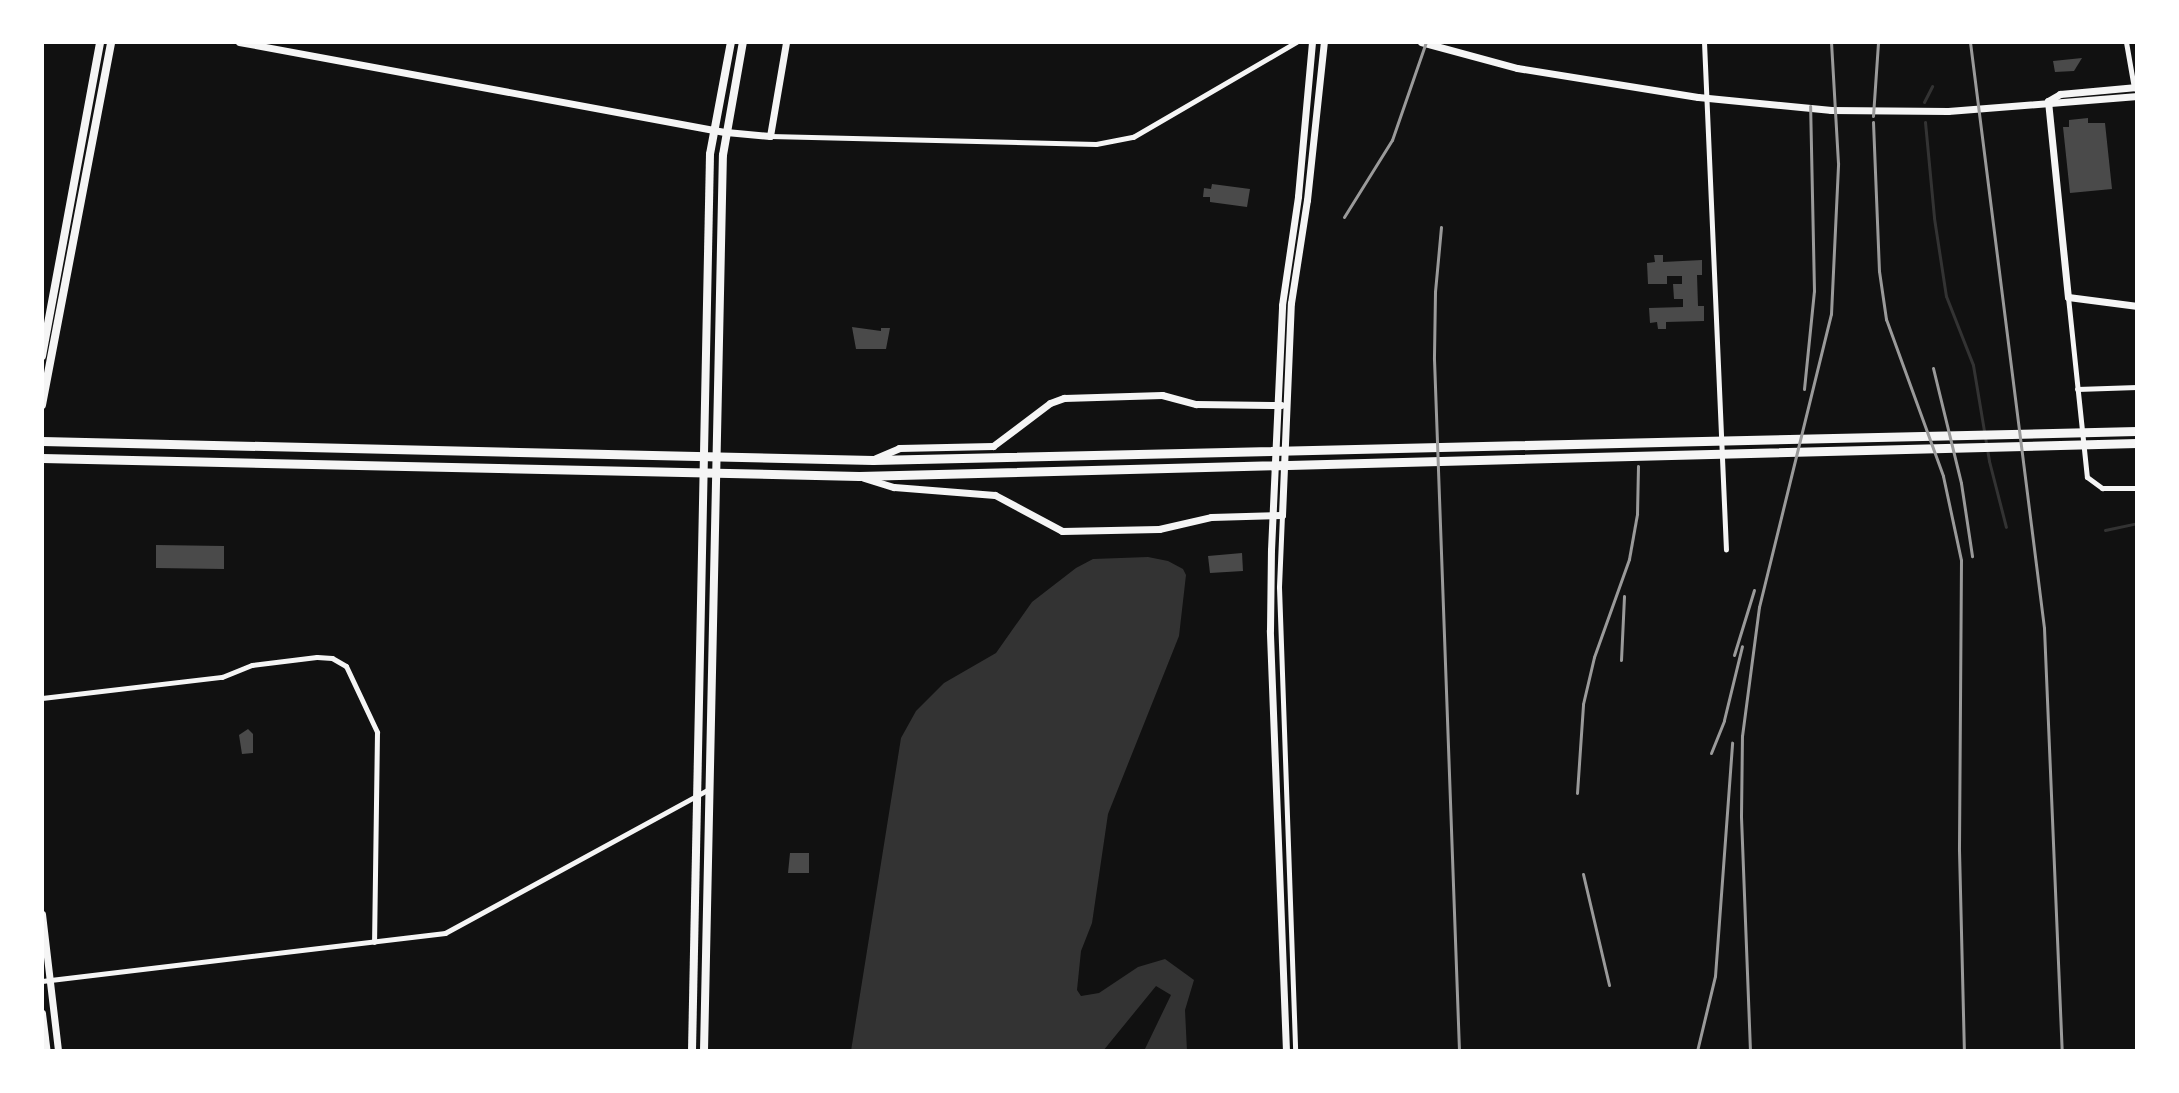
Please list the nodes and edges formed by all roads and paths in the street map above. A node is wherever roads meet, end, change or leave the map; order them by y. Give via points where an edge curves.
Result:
1 (100, 42) edge
2 (111, 42) edge
3 (239, 42) edge
4 (731, 42) edge
5 (743, 42) edge
6 (786, 42) edge
7 (1296, 42) edge
8 (1312, 42) edge
9 (1324, 42) edge
10 (1421, 42) edge
11 (1704, 42) edge
12 (2126, 42) edge
13 (2135, 87) edge
14 (2136, 96) edge
15 (1707, 98) junction
16 (2048, 101) junction
17 (714, 130) junction
18 (726, 132) junction
19 (770, 136) junction
20 (2068, 297) junction
21 (2137, 306) edge
22 (42, 356) edge
23 (2137, 387) edge
24 (2077, 389) junction
25 (42, 405) edge
26 (1277, 405) junction
27 (1287, 405) junction
28 (2137, 431) edge
29 (42, 441) edge
30 (2137, 443) edge
31 (710, 456) junction
32 (42, 458) edge
33 (873, 460) junction
34 (934, 472) junction
35 (704, 473) junction
36 (716, 473) junction
37 (859, 476) junction
38 (2137, 488) edge
39 (934, 490) junction
40 (1273, 515) junction
41 (1282, 515) junction
42 (1726, 550) dead end
43 (42, 698) edge
44 (709, 788) junction
45 (698, 794) junction
46 (42, 914) edge
47 (374, 942) junction
48 (46, 981) edge
49 (42, 1013) edge
50 (47, 1051) edge
51 (58, 1051) edge
52 (692, 1051) edge
53 (704, 1051) edge
54 (1286, 1051) edge
55 (1295, 1051) edge

1 - 22 main road
2 - 25 main road
3 - 17 street
4 - 17 main road
5 - 18 main road
6 - 19 street
7 - 19 street via 1133,137 1096,144
8 - 26 street via 1282,305
9 - 27 street via 1291,303
10 - 15 street via 1517,68
11 - 15 street
12 - 13 street
13 - 14 street
13 - 16 street via 2060,94
14 - 16 street
15 - 16 street via 1831,110 1948,111
15 - 42 street
16 - 20 street
17 - 18 street
17 - 31 main road
18 - 19 street
18 - 31 main road
20 - 21 street
20 - 24 street
23 - 24 street
24 - 38 street via 2087,477 2102,488
26 - 27 street
26 - 33 street via 1196,404 1162,395 1064,398 993,446 899,448
26 - 40 street
27 - 41 street
28 - 33 main road
29 - 31 main road
30 - 34 main road
31 - 33 main road
31 - 35 main road
31 - 36 main road
32 - 35 main road
34 - 37 main road
34 - 39 street via 928,483
35 - 36 main road
35 - 45 main road
36 - 37 main road
36 - 44 main road
37 - 39 street via 894,487
39 - 40 street via 995,495 1062,531 1159,529 1211,517
40 - 41 street
40 - 54 street via 1270,630
41 - 55 street via 1279,587
43 - 47 street via 222,677 252,665 317,657 339,661 351,672 377,732
44 - 45 street
44 - 53 main road
45 - 47 street via 457,929
45 - 52 main road
46 - 48 street
47 - 48 street
48 - 51 street
49 - 50 street

